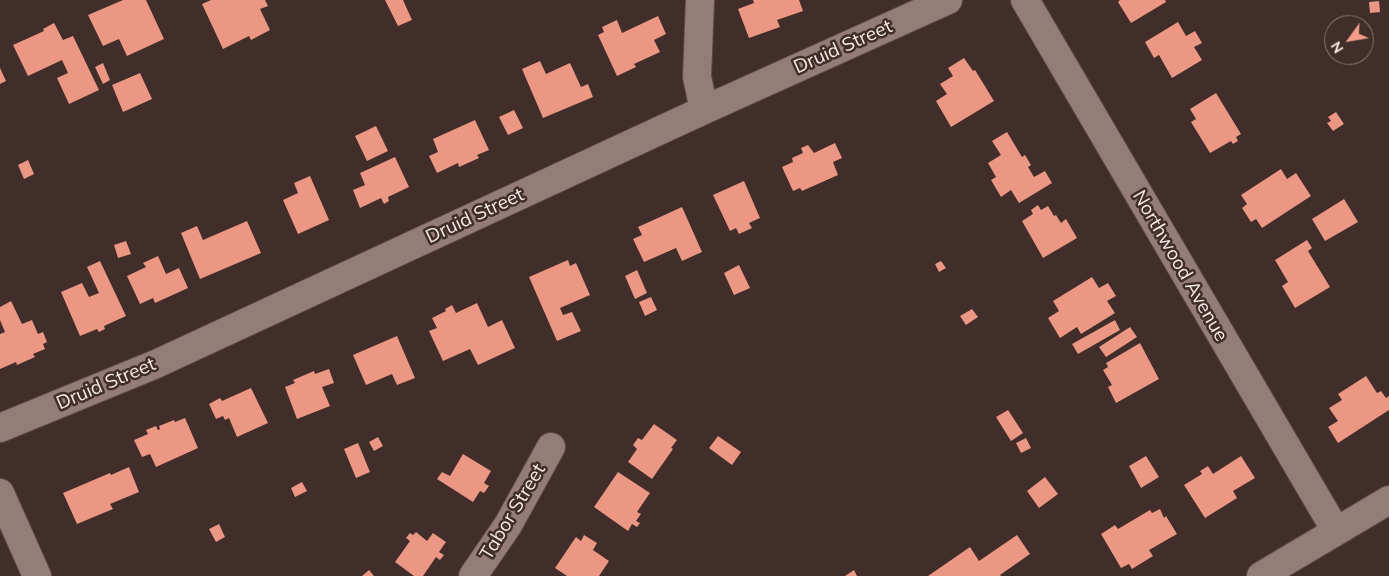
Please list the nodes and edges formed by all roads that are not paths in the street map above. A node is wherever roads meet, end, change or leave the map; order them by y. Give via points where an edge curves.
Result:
1 (700, 0) edge
2 (948, 0) edge
3 (1025, 0) edge
4 (704, 110) junction
5 (0, 428) edge
6 (551, 447) dead end
7 (0, 493) edge
8 (1389, 500) edge
9 (1336, 531) junction
10 (37, 576) edge
11 (473, 576) edge
12 (1261, 576) edge

1 - 4 street via 697,77
2 - 4 street, Druid Street
3 - 9 street, Northwood Avenue
4 - 5 street, Druid Street via 156,364
6 - 11 street, Tabor Street via 508,525
7 - 10 street
8 - 9 street
9 - 12 street

